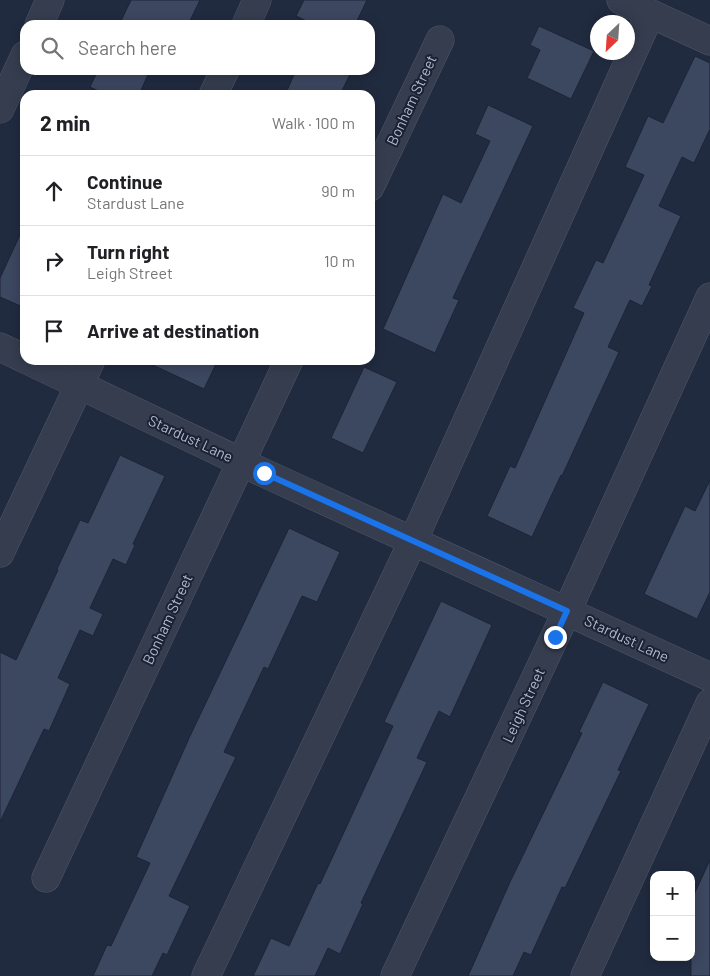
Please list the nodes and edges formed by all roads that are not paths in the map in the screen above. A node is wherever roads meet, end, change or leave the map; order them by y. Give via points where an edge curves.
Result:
1 (50, 0) edge
2 (257, 0) edge
3 (620, 0) edge
4 (650, 14) junction
5 (41, 20) edge
6 (248, 20) edge
7 (440, 40) dead end
8 (710, 41) edge
9 (20, 66) edge
10 (223, 75) edge
11 (215, 90) edge
12 (0, 109) edge
13 (375, 176) edge
14 (710, 297) edge
15 (0, 347) edge
16 (20, 357) edge
17 (37, 365) edge
18 (89, 365) edge
19 (286, 365) edge
20 (80, 385) junction
21 (241, 462) junction
22 (413, 541) junction
23 (0, 553) edge
24 (567, 611) junction
25 (710, 677) edge
26 (710, 703) edge
27 (46, 878) dead end
28 (206, 976) edge
29 (395, 976) edge
30 (585, 976) edge

1 - 5 street
2 - 6 street
3 - 4 street
4 - 8 street
4 - 22 street
7 - 13 street, Bonham Street
9 - 12 street
10 - 11 street
14 - 24 street, Leigh Street
15 - 16 street, Stardust Lane
17 - 20 street, Stardust Lane
18 - 20 street
19 - 21 street, Bonham Street
20 - 21 street, Stardust Lane
20 - 23 street
21 - 22 street, Stardust Lane
21 - 27 street, Bonham Street
22 - 24 street, Stardust Lane
22 - 28 street
24 - 25 street, Stardust Lane
24 - 29 street, Leigh Street
26 - 30 street

